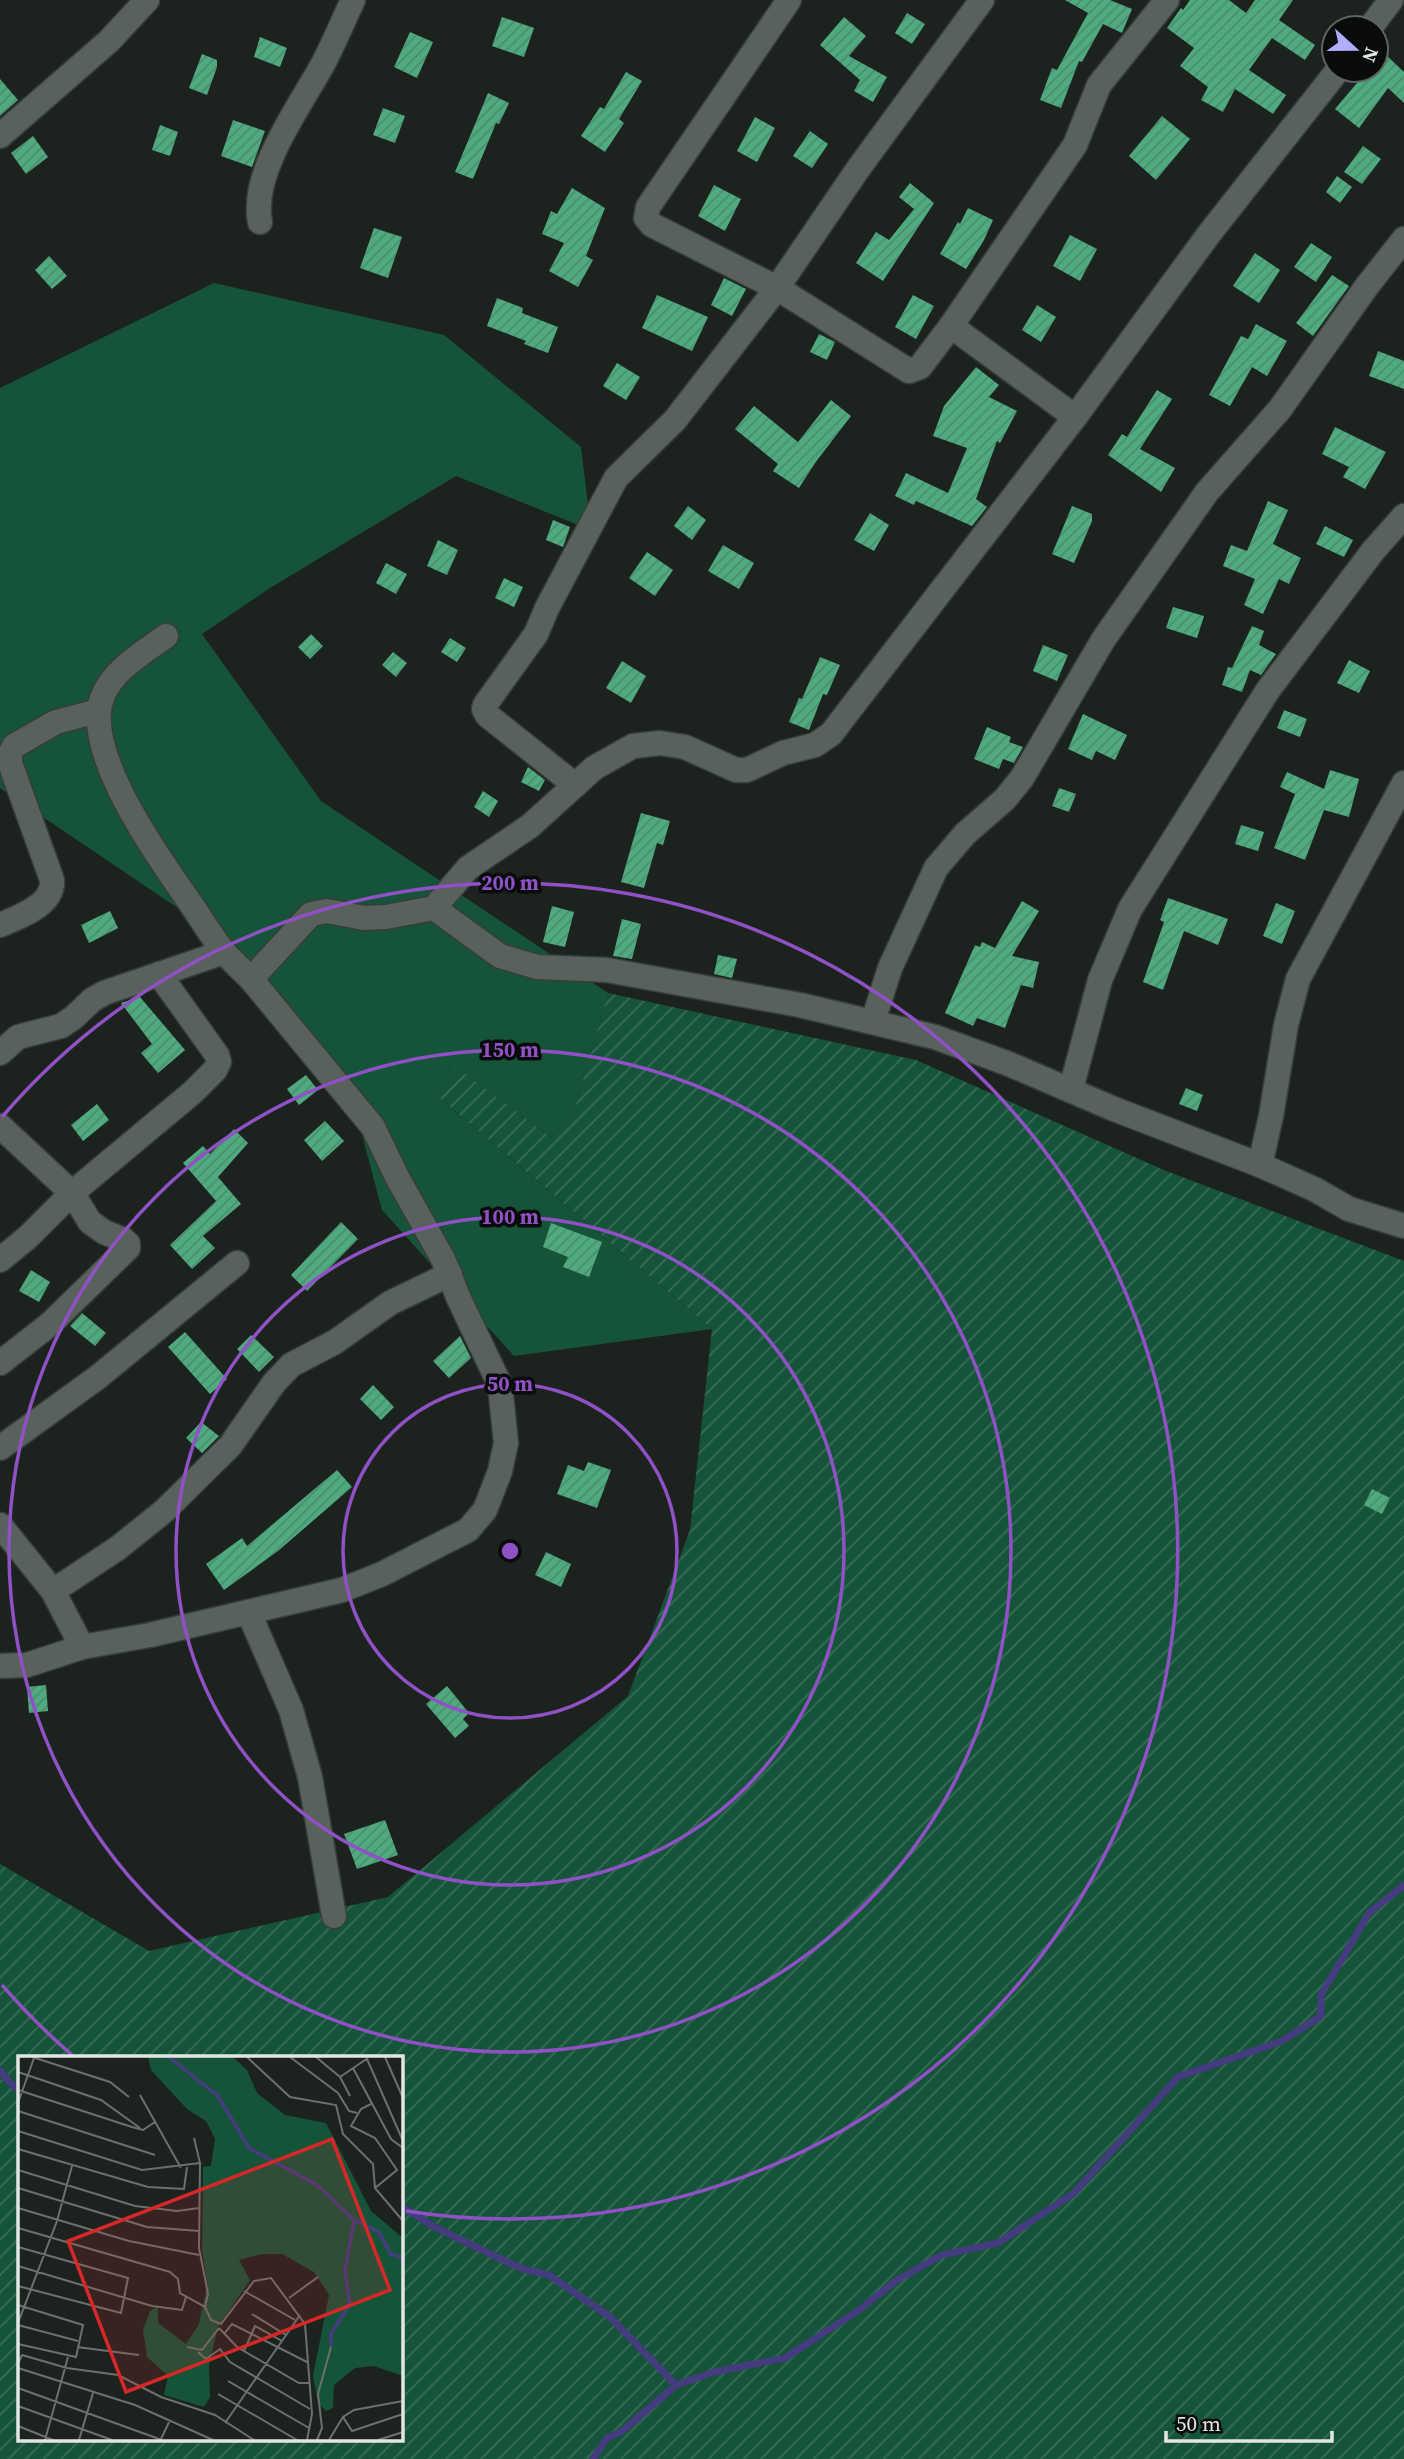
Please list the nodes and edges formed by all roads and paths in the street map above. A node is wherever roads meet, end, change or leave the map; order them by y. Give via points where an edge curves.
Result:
1 (147, 0) edge
2 (353, 0) edge
3 (789, 0) edge
4 (982, 0) edge
5 (1167, 0) edge
6 (1327, 84) edge
7 (0, 136) edge
8 (260, 222) dead end
9 (1404, 239) edge
10 (777, 288) junction
11 (951, 326) junction
12 (1075, 417) junction
13 (1404, 516) edge
14 (166, 636) dead end
15 (98, 711) junction
16 (1404, 783) edge
17 (575, 785) junction
18 (434, 908) junction
19 (0, 926) edge
20 (224, 952) junction
21 (159, 974) junction
22 (251, 979) junction
23 (873, 1021) junction
24 (0, 1053) edge
25 (1071, 1089) junction
26 (0, 1126) edge
27 (1260, 1165) junction
28 (72, 1193) junction
29 (1404, 1226) edge
30 (0, 1260) edge
31 (237, 1263) dead end
32 (450, 1273) junction
33 (0, 1363) edge
34 (0, 1448) edge
35 (0, 1525) edge
36 (53, 1591) junction
37 (249, 1613) junction
38 (82, 1647) junction
39 (0, 1666) edge
40 (334, 1916) dead end

1 - 7 street via 109,41
2 - 8 street via 275,149 259,192
3 - 10 street via 648,207 646,218
4 - 10 street
5 - 11 street via 1100,85 1075,145
6 - 12 street via 1209,234
9 - 23 street via 1280,409 1207,492 1103,640 1022,778 936,868 890,968
10 - 11 street via 909,370 920,367
10 - 17 street via 680,413 615,478 536,634 485,705 487,715
11 - 12 street
12 - 17 street via 850,711 815,746 736,770 685,747 660,743 634,746 594,768
13 - 25 street via 1268,690 1130,909 1100,980
14 - 15 street via 109,684
15 - 19 street via 56,722 11,749 10,763 53,889 24,915
15 - 20 street via 102,745 136,822
16 - 27 street via 1298,979
17 - 18 street via 530,826 468,868
18 - 22 street via 386,917 327,911 311,914
18 - 23 street via 500,956 537,967 607,970
20 - 21 street
20 - 22 street
21 - 24 street via 104,993 61,1026 18,1037
21 - 28 street via 219,1062 193,1092
22 - 32 street via 373,1127
23 - 25 street via 935,1037
25 - 27 street
26 - 28 street
27 - 29 street via 1349,1209
28 - 30 street
28 - 33 street via 90,1222 124,1240 128,1248 50,1324
31 - 34 street via 98,1377
32 - 36 street via 390,1303 335,1342 291,1365 230,1446 164,1511
32 - 37 street via 500,1385 506,1443 485,1510 467,1530 382,1574 342,1590
35 - 36 street
36 - 38 street
37 - 38 street
37 - 40 street via 291,1710 310,1777
38 - 39 street via 27,1665

